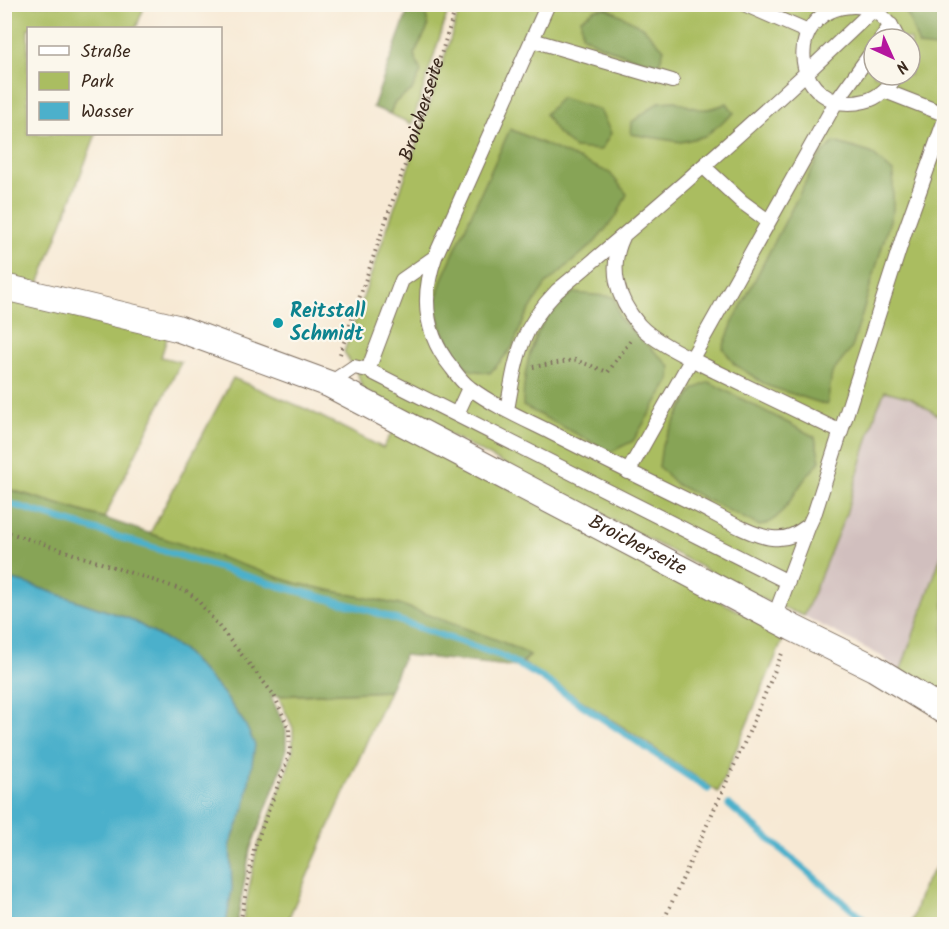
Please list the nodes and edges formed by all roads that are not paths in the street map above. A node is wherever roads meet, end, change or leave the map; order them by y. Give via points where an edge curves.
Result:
1 (548, 4) edge
2 (744, 4) edge
3 (873, 10) junction
4 (891, 25) edge
5 (808, 32) junction
6 (532, 40) junction
7 (862, 66) edge
8 (806, 75) junction
9 (672, 81) dead end
10 (888, 87) edge
11 (885, 91) junction
12 (836, 102) junction
13 (945, 114) edge
14 (943, 128) edge
15 (940, 151) edge
16 (704, 167) junction
17 (768, 221) junction
18 (624, 235) junction
19 (435, 257) junction
20 (4, 286) edge
21 (691, 359) junction
22 (368, 370) junction
23 (329, 384) junction
24 (469, 388) junction
25 (507, 410) junction
26 (457, 414) junction
27 (841, 432) junction
28 (628, 472) junction
29 (809, 525) junction
30 (788, 582) junction
31 (784, 623) junction
32 (945, 711) edge

1 - 6 lane
2 - 5 lane
3 - 4 lane
3 - 5 lane via 843,6 828,12
3 - 8 lane
5 - 8 lane via 802,62
6 - 9 lane
6 - 19 lane
7 - 12 lane
8 - 12 lane
8 - 16 lane
10 - 11 lane
11 - 12 lane via 855,104
11 - 13 lane
12 - 17 lane
14 - 15 lane
15 - 27 lane via 904,234
16 - 17 lane
16 - 18 lane
17 - 21 lane
18 - 21 lane via 618,249 615,280 620,295 640,327
18 - 25 lane via 557,291 530,324 514,369
19 - 22 lane via 402,280
19 - 24 lane via 426,288 432,332 443,355
20 - 23 street, Broicherseite via 177,328
21 - 27 lane
21 - 28 lane
22 - 23 lane via 354,368
22 - 26 lane
23 - 31 street, Broicherseite
24 - 25 lane
24 - 26 lane
25 - 28 lane
26 - 30 lane
27 - 29 lane
28 - 29 lane via 760,536 786,538
29 - 30 lane
30 - 31 lane
31 - 32 street, Broicherseite via 874,668

